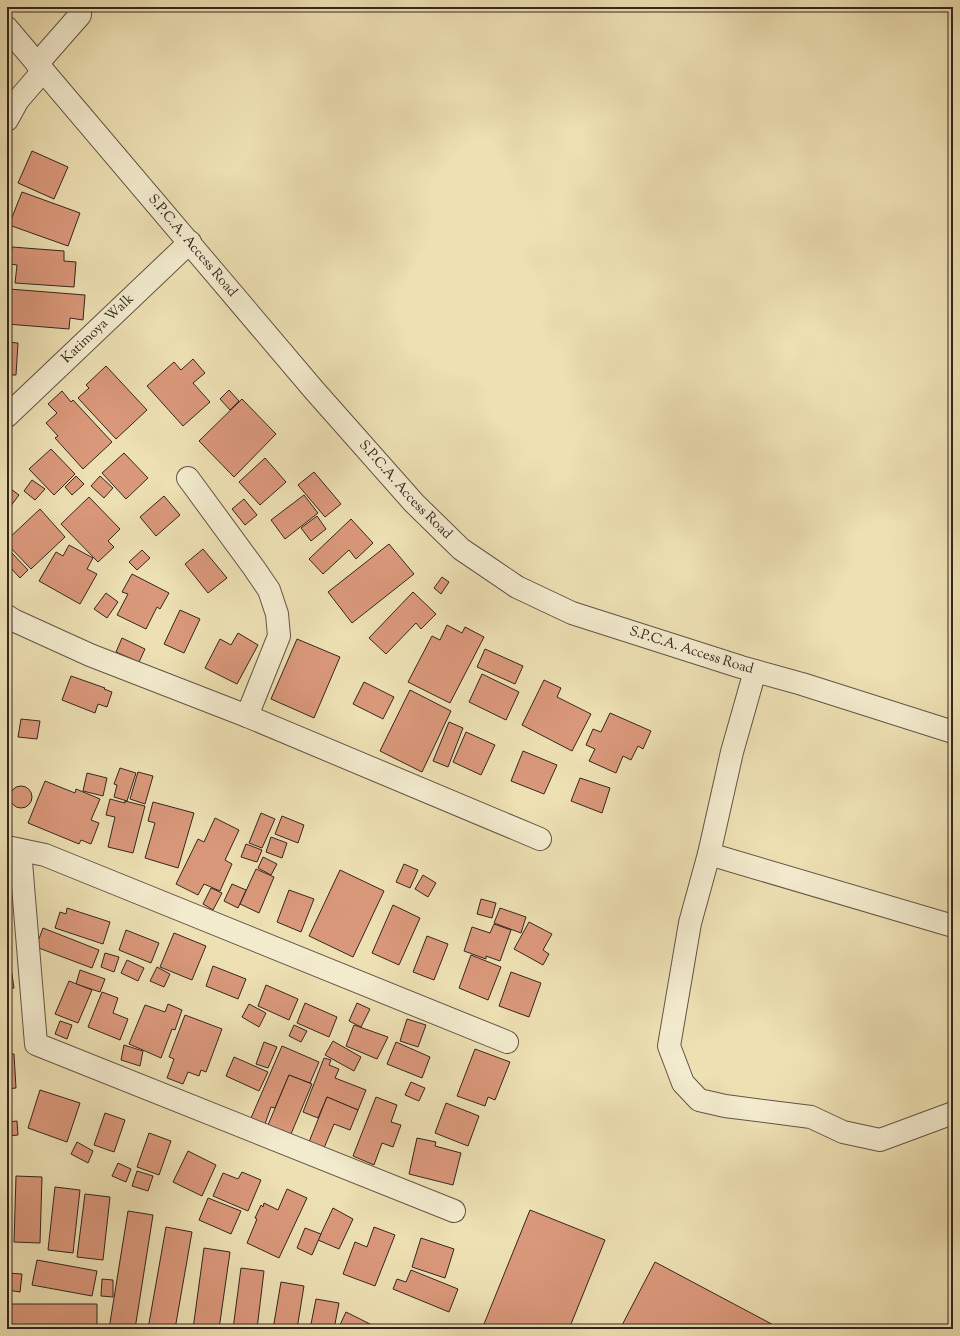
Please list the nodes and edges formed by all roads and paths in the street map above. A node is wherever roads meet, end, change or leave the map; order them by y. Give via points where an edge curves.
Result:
1 (80, 7) edge
2 (7, 28) edge
3 (40, 68) junction
4 (7, 120) edge
5 (190, 242) junction
6 (7, 416) edge
7 (188, 478) dead end
8 (7, 616) edge
9 (755, 671) junction
10 (247, 716) junction
11 (952, 728) edge
12 (540, 839) dead end
13 (14, 848) edge
14 (709, 854) junction
15 (953, 926) edge
16 (506, 1042) dead end
17 (953, 1113) edge
18 (454, 1211) dead end

1 - 3 street via 80,15
2 - 3 street, S.P.C.A. Access Road
3 - 4 street
3 - 5 street, S.P.C.A. Access Road
5 - 6 street, Katimoya Walk
5 - 9 street, S.P.C.A. Access Road via 314,390 414,503 461,549 517,587 572,613
7 - 10 street via 258,573 269,590 277,614 279,636
8 - 10 street via 90,655
9 - 11 street, S.P.C.A. Access Road
9 - 14 street via 732,752
10 - 12 street
13 - 16 street via 45,855
13 - 18 street via 36,1044
14 - 15 street
14 - 17 street via 690,923 669,1046 683,1083 699,1100 725,1106 811,1117 843,1132 880,1140

